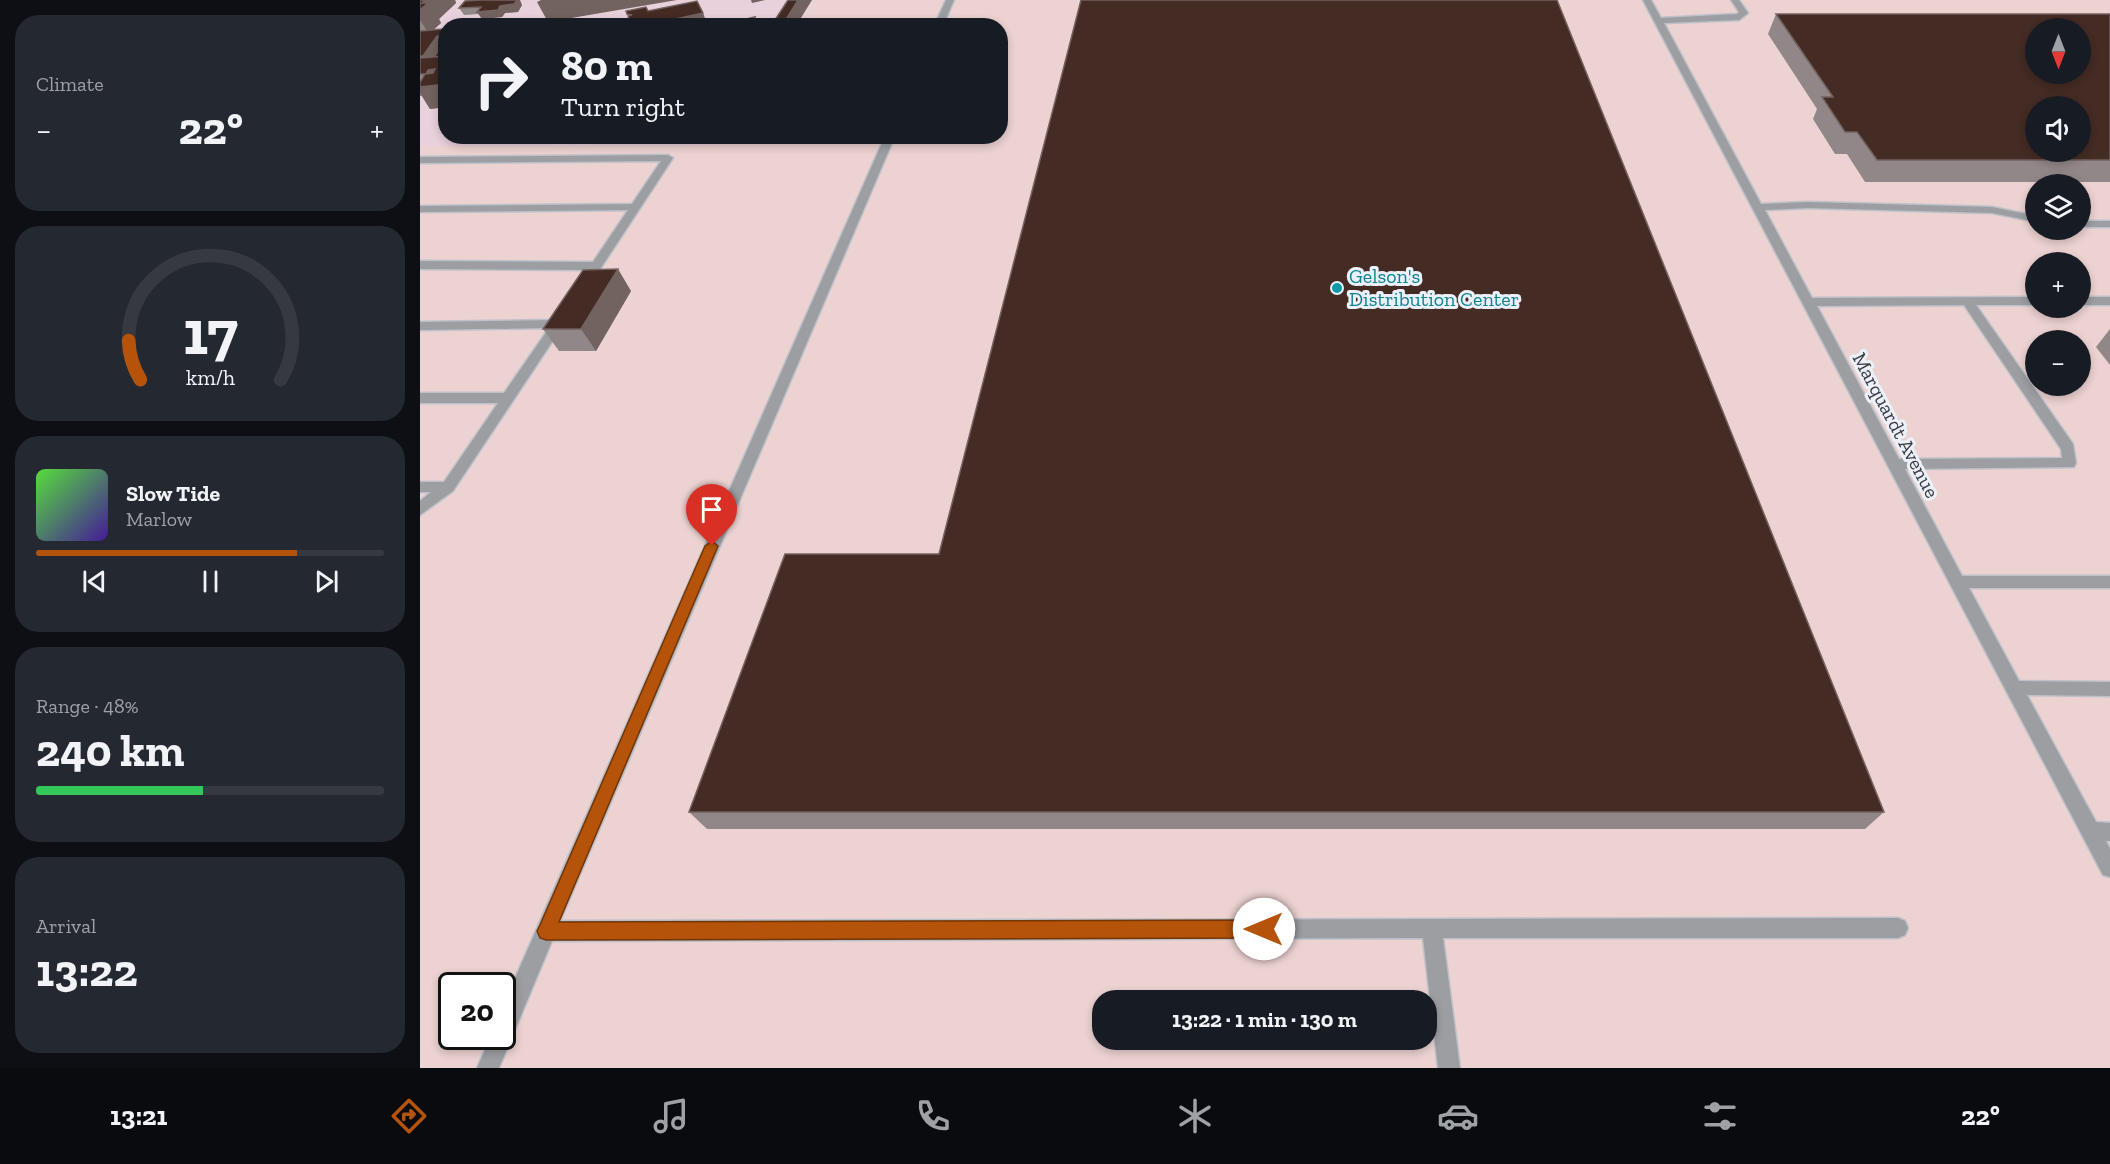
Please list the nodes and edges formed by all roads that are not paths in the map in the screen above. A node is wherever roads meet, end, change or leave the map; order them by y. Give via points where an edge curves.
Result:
1 (950, 0) edge
2 (1647, 0) edge
3 (1735, 0) edge
4 (942, 18) edge
5 (1659, 21) junction
6 (887, 144) edge
7 (420, 160) edge
8 (636, 207) junction
9 (1758, 207) junction
10 (420, 209) edge
11 (2025, 217) edge
12 (2091, 224) edge
13 (2110, 224) edge
14 (420, 265) edge
15 (596, 266) junction
16 (577, 295) edge
17 (2025, 301) edge
18 (2091, 301) edge
19 (2110, 301) edge
20 (1809, 302) junction
21 (1968, 302) junction
22 (420, 326) edge
23 (420, 398) edge
24 (507, 398) junction
25 (1894, 464) junction
26 (420, 487) edge
27 (448, 487) junction
28 (420, 509) edge
29 (1958, 582) junction
30 (2110, 582) edge
31 (2014, 688) junction
32 (2110, 689) edge
33 (2091, 831) junction
34 (2110, 832) edge
35 (2110, 868) edge
36 (1432, 928) junction
37 (1898, 928) dead end
38 (546, 931) junction
39 (516, 1003) edge
40 (496, 1050) edge
41 (488, 1068) edge
42 (1449, 1068) edge

1 - 4 street
2 - 5 street, Marquardt Avenue
3 - 5 street via 1744,13 1739,17
5 - 9 street, Marquardt Avenue
6 - 38 street
7 - 8 street via 668,158
8 - 10 street
8 - 15 street
9 - 11 street via 1992,210
9 - 20 street, Marquardt Avenue
12 - 13 street
14 - 15 street
15 - 16 street
17 - 21 street
18 - 19 street
20 - 21 street
20 - 25 street, Marquardt Avenue
21 - 25 street via 2068,447 2068,463
22 - 24 street via 560,320
23 - 24 street
24 - 27 street
25 - 29 street, Marquardt Avenue
26 - 27 street
27 - 28 street
29 - 30 street
29 - 31 street, Marquardt Avenue
31 - 32 street
31 - 33 street, Marquardt Avenue
33 - 34 street
33 - 35 street, Marquardt Avenue
36 - 37 street
36 - 38 street
36 - 42 street
38 - 39 street
40 - 41 street

